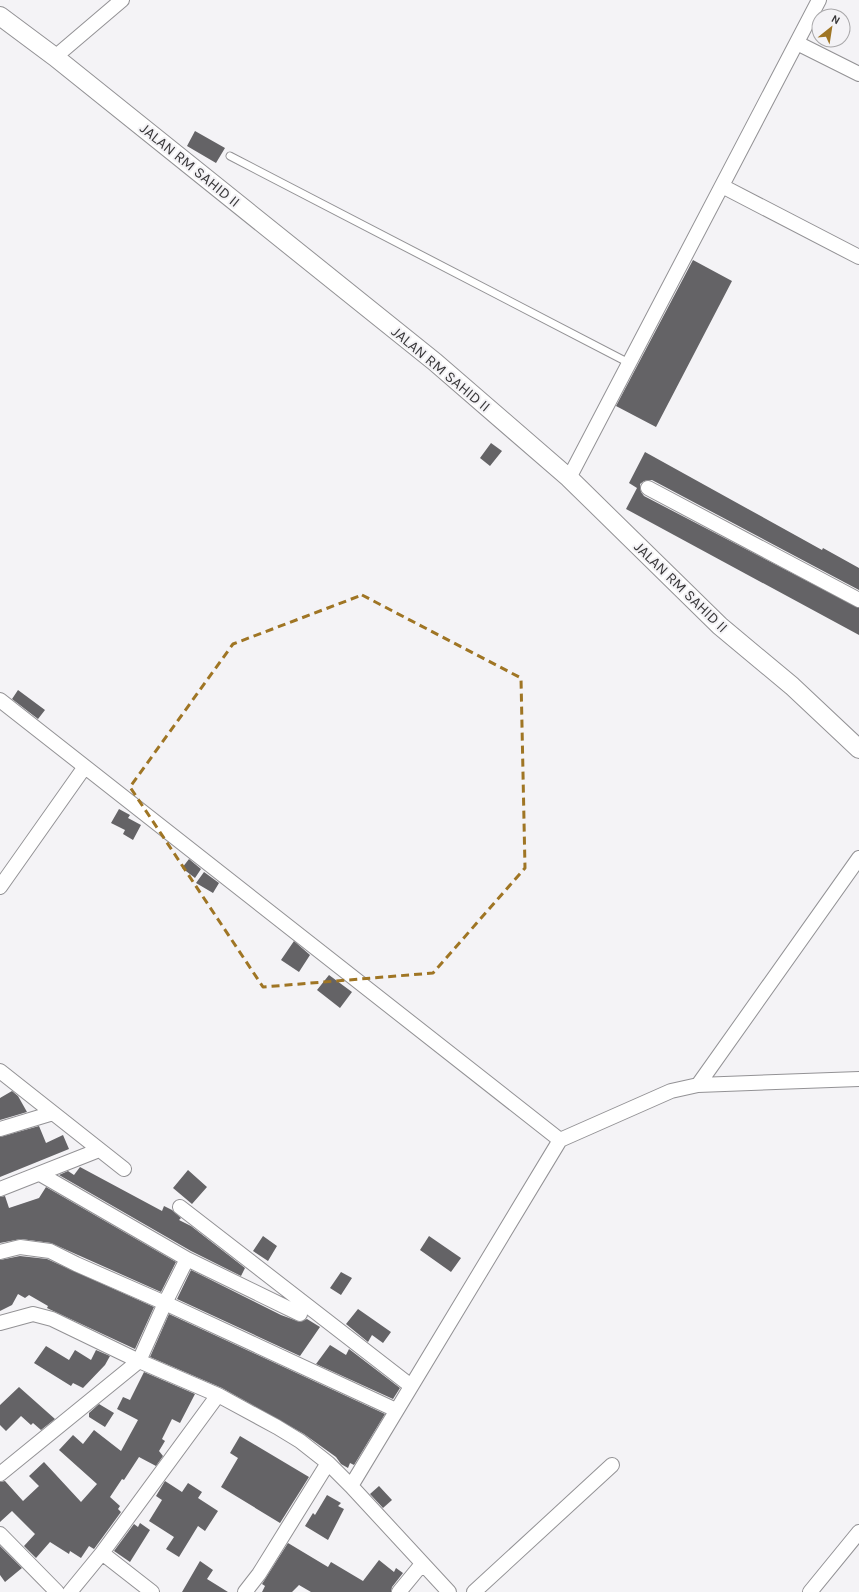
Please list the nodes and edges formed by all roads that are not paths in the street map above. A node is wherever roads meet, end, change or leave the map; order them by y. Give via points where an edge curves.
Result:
1 (122, 0) edge
2 (819, 0) edge
3 (0, 16) edge
4 (797, 42) junction
5 (55, 57) junction
6 (859, 74) edge
7 (230, 156) dead end
8 (722, 186) junction
9 (859, 257) edge
10 (629, 363) junction
11 (570, 478) junction
12 (648, 488) dead end
13 (859, 600) edge
14 (0, 700) edge
15 (859, 749) edge
16 (84, 768) junction
17 (859, 858) edge
18 (0, 886) edge
19 (0, 1071) edge
20 (859, 1079) edge
21 (698, 1085) junction
22 (53, 1113) junction
23 (0, 1129) edge
24 (560, 1140) junction
25 (99, 1150) junction
26 (124, 1170) dead end
27 (40, 1174) junction
28 (0, 1189) edge
29 (180, 1207) dead end
30 (0, 1252) edge
31 (187, 1259) junction
32 (165, 1303) junction
33 (300, 1314) dead end
34 (0, 1323) edge
35 (139, 1362) junction
36 (411, 1386) junction
37 (218, 1395) junction
38 (396, 1410) junction
39 (328, 1463) junction
40 (612, 1465) dead end
41 (0, 1474) edge
42 (351, 1486) junction
43 (859, 1532) edge
44 (0, 1534) edge
45 (102, 1553) junction
46 (422, 1564) junction
47 (56, 1592) edge
48 (70, 1592) edge
49 (152, 1592) edge
50 (245, 1592) edge
51 (400, 1592) edge
52 (449, 1592) edge
53 (474, 1592) edge
54 (810, 1592) edge

1 - 5 street
2 - 4 street
3 - 5 street, JALAN RM SAHID II
4 - 6 street
4 - 8 street
5 - 11 street, JALAN RM SAHID II via 435,362
7 - 10 lane
8 - 9 street
8 - 10 street
10 - 11 street
11 - 15 street, JALAN RM SAHID II via 720,626 792,686
12 - 13 street
14 - 16 street
16 - 18 street
16 - 24 street
17 - 21 street
19 - 22 street
20 - 21 street
21 - 24 street via 671,1091
22 - 23 street
22 - 25 street
24 - 36 street
25 - 26 street
25 - 27 street
27 - 28 street
27 - 31 street
29 - 36 street
30 - 32 street via 20,1247 50,1251
31 - 32 street
31 - 33 street
32 - 35 street
32 - 38 street
34 - 35 street via 33,1314 42,1316
35 - 37 street
35 - 41 street
36 - 38 street
37 - 39 street via 300,1441
37 - 45 street
38 - 42 street
39 - 42 street
39 - 50 street via 259,1574
40 - 53 street
42 - 46 street
43 - 54 street
44 - 47 street
45 - 48 street
45 - 49 street
46 - 51 street
46 - 52 street

